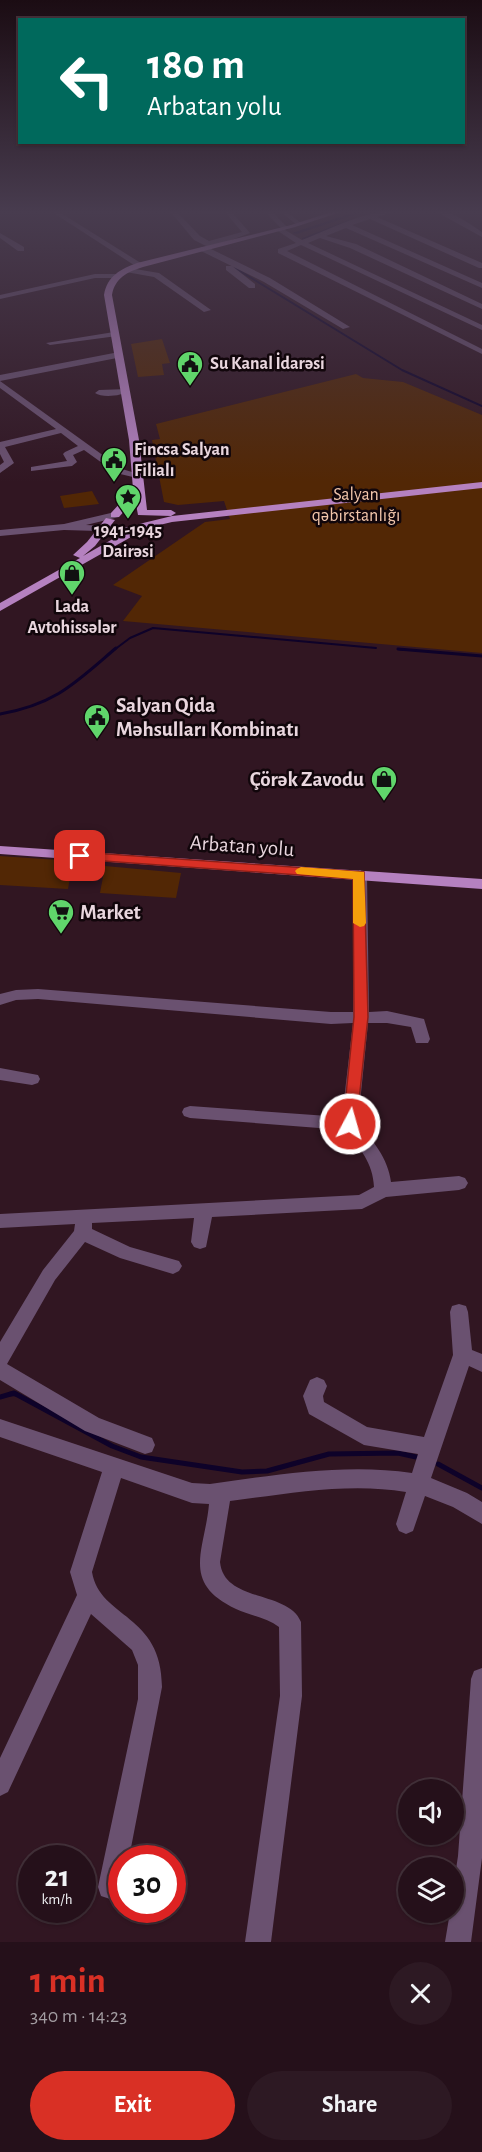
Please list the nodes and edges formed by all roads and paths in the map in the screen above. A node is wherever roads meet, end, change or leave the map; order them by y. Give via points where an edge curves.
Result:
1 (6, 301) edge
2 (109, 301) edge
3 (196, 301) edge
4 (302, 301) edge
5 (380, 301) edge
6 (424, 301) edge
7 (467, 301) edge
8 (15, 307) dead end
9 (482, 308) edge
10 (207, 310) dead end
11 (346, 327) dead end
12 (482, 328) edge
13 (114, 334) junction
14 (50, 343) dead end
15 (482, 352) edge
16 (119, 355) junction
17 (0, 378) edge
18 (0, 384) edge
19 (125, 391) junction
20 (99, 393) dead end
21 (63, 430) junction
22 (0, 445) edge
23 (85, 446) junction
24 (34, 469) dead end
25 (0, 470) edge
26 (137, 475) junction
27 (482, 484) edge
28 (138, 489) junction
29 (142, 513) junction
30 (109, 521) junction
31 (143, 526) junction
32 (64, 527) junction
33 (127, 530) joint
34 (0, 533) edge
35 (0, 602) edge
36 (0, 608) edge
37 (0, 850) edge
38 (360, 875) junction
39 (482, 884) edge
40 (0, 1000) edge
41 (361, 1017) junction
42 (422, 1039) dead end
43 (0, 1074) edge
44 (32, 1079) dead end
45 (190, 1112) dead end
46 (350, 1124) junction
47 (459, 1183) dead end
48 (383, 1190) junction
49 (204, 1209) junction
50 (0, 1221) edge
51 (83, 1224) junction
52 (200, 1242) dead end
53 (172, 1266) dead end
54 (459, 1312) dead end
55 (463, 1355) junction
56 (0, 1359) edge
57 (482, 1363) edge
58 (0, 1370) edge
59 (317, 1386) dead end
60 (0, 1428) edge
61 (145, 1445) dead end
62 (430, 1447) junction
63 (114, 1467) junction
64 (420, 1483) junction
65 (220, 1492) junction
66 (482, 1514) edge
67 (406, 1524) dead end
68 (88, 1596) junction
69 (482, 1679) edge
70 (0, 1785) edge
71 (120, 1845) edge
72 (258, 1942) edge
73 (458, 1942) edge

1 - 8 street
2 - 13 main road
3 - 10 street
4 - 11 street
5 - 15 street
6 - 12 street
7 - 9 street
13 - 14 street
13 - 16 main road
16 - 17 street
16 - 19 main road
18 - 21 street
19 - 20 street
19 - 26 main road
21 - 22 street
21 - 23 street
22 - 25 street via 9,463
23 - 24 street via 70,451 69,464
23 - 26 street via 122,473
26 - 28 main road
27 - 29 main road
27 - 31 main road via 189,516
28 - 29 main road
28 - 30 main road
29 - 30 main road via 131,511
29 - 31 main road via 148,521
30 - 32 street
30 - 32 street
30 - 33 street
30 - 35 main road via 77,556
31 - 33 main road
31 - 36 main road
32 - 34 street
37 - 38 main road, Arbatan yolu
38 - 39 main road, Arbatan yolu
38 - 41 street
40 - 41 street via 16,994 38,993 331,1018
41 - 42 street via 414,1021 420,1026
41 - 46 street
43 - 44 street
45 - 46 street
46 - 48 street via 377,1157
47 - 48 street
48 - 49 street via 362,1202
49 - 51 street
49 - 52 street
50 - 51 street
51 - 53 street via 134,1256
51 - 56 street
54 - 55 street
55 - 57 street
55 - 62 street
58 - 61 street via 93,1425
59 - 62 street via 313,1396 316,1408 351,1430 364,1436
60 - 63 street
62 - 64 street
63 - 65 street via 192,1493
63 - 68 street via 81,1572 81,1583
64 - 65 street via 355,1477
64 - 66 street
64 - 67 street
65 - 72 street via 221,1510 209,1564 215,1581 232,1596 284,1616 290,1622 292,1634 290,1705
68 - 70 street
68 - 71 street via 138,1640 150,1667 135,1778
69 - 73 street via 470,1856

